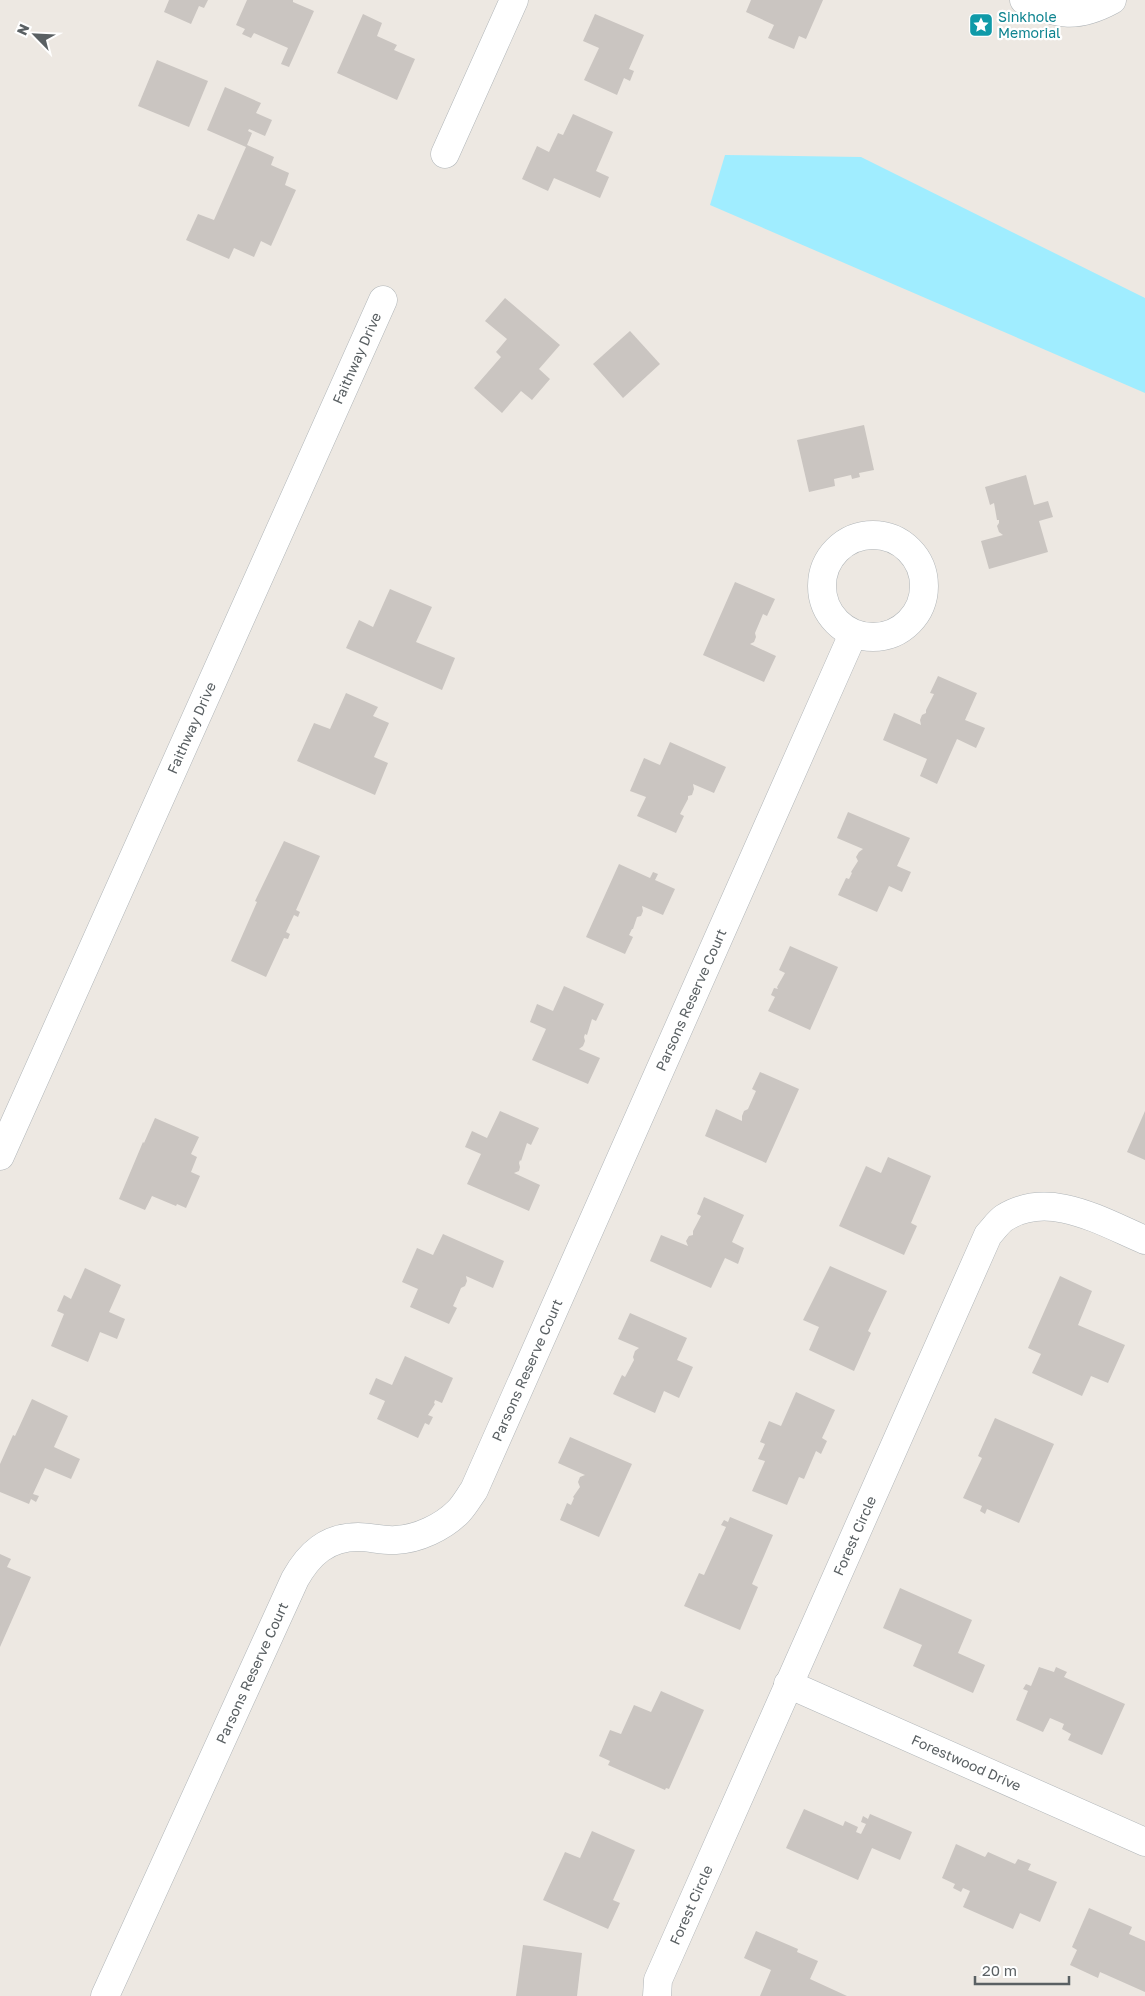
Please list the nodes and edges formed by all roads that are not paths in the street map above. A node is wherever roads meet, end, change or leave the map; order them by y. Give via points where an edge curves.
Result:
1 (512, 0) edge
2 (1024, 0) edge
3 (1112, 0) edge
4 (445, 154) dead end
5 (383, 300) dead end
6 (853, 634) dead end
7 (0, 1156) edge
8 (1145, 1240) edge
9 (788, 1684) junction
10 (1145, 1842) edge
11 (105, 1996) edge
12 (657, 1996) edge

1 - 4 street
2 - 3 street via 1049,11 1074,14 1098,8
5 - 7 street, Faithway Drive
6 - 11 street, Parsons Reserve Court via 474,1490 459,1512 440,1526 417,1536 397,1540 336,1539 305,1561
8 - 9 street, Forest Circle via 1073,1209 1045,1207 1023,1210 1003,1219 988,1235
9 - 10 street, Forestwood Drive
9 - 12 street, Forest Circle via 658,1980

